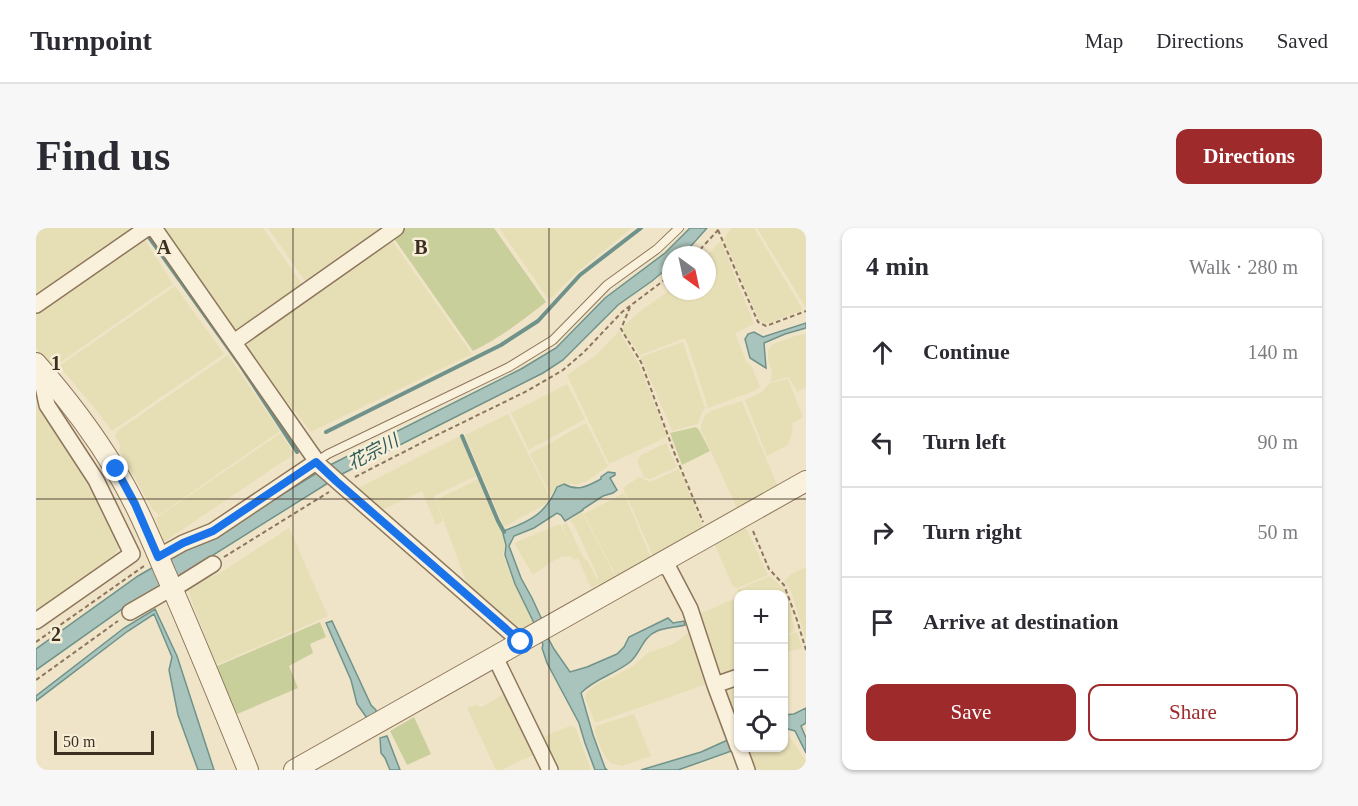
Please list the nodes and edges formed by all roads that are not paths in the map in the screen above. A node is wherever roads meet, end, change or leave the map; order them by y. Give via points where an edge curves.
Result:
1 (147, 228) edge
2 (154, 228) edge
3 (396, 228) edge
4 (679, 228) edge
5 (36, 305) edge
6 (234, 342) junction
7 (37, 364) edge
8 (318, 464) junction
9 (806, 481) edge
10 (155, 560) junction
11 (213, 564) road end
12 (659, 564) junction
13 (169, 589) junction
14 (130, 612) road end
15 (36, 621) edge
16 (521, 642) junction
17 (495, 657) junction
18 (734, 678) edge
19 (715, 685) junction
20 (734, 734) edge
21 (741, 752) edge
22 (248, 770) edge
23 (294, 770) edge
24 (550, 770) edge
25 (747, 770) edge

1 - 5 street
2 - 6 street
3 - 6 street
4 - 8 lane via 607,285 553,340 509,367 339,449
6 - 8 street
7 - 10 street via 74,408 116,469 135,504
7 - 15 street via 47,405 96,480 132,554
8 - 10 street via 213,531
8 - 16 street
9 - 12 street
10 - 13 street
11 - 13 street
12 - 16 street
12 - 19 street via 669,569 690,609
13 - 14 street
13 - 22 street
16 - 17 street
17 - 23 street
17 - 24 street
18 - 19 street
19 - 20 street
21 - 25 street

